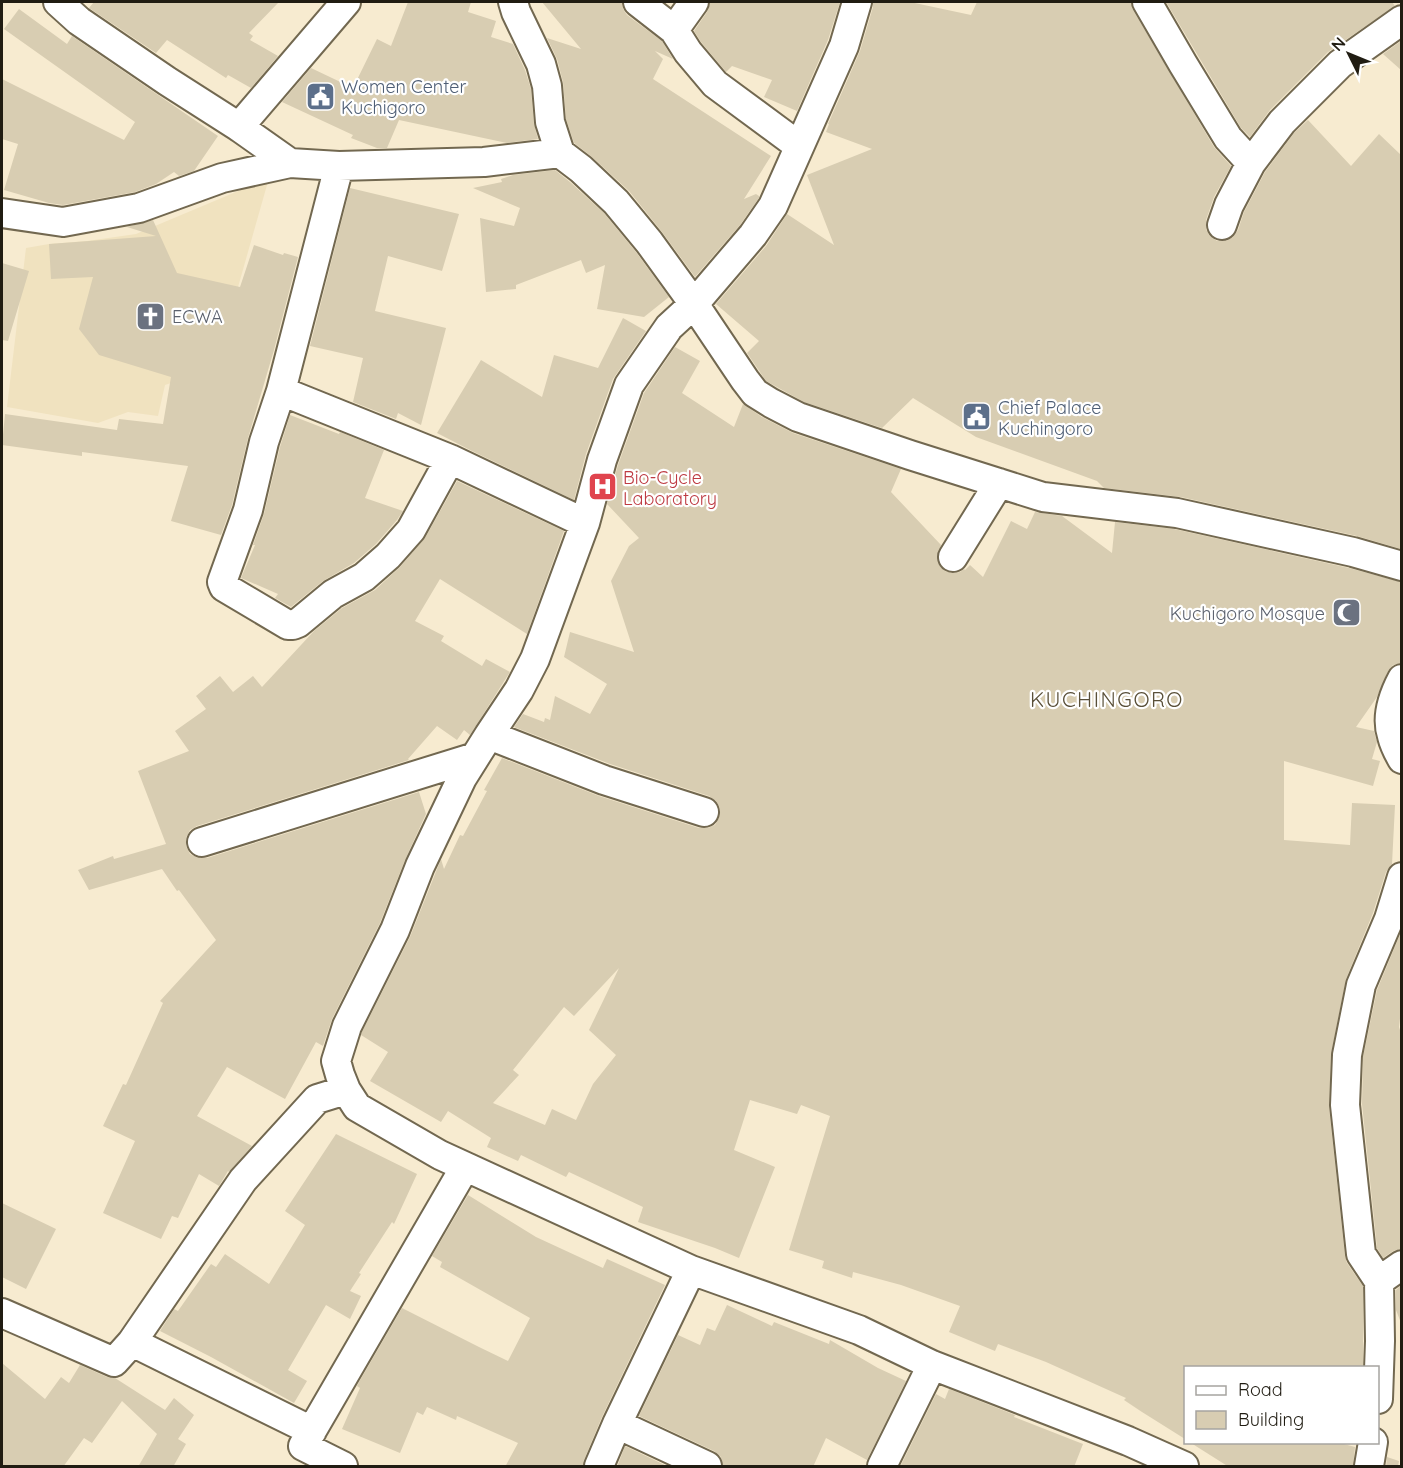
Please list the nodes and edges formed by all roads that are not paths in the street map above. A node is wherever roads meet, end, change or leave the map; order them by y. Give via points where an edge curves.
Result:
1 (58, 2) edge
2 (346, 2) edge
3 (513, 2) edge
4 (638, 2) edge
5 (694, 2) edge
6 (857, 2) edge
7 (1147, 2) edge
8 (1401, 20) edge
9 (674, 30) junction
10 (239, 127) junction
11 (799, 146) junction
12 (560, 153) junction
13 (290, 163) junction
14 (1251, 163) junction
15 (339, 166) junction
16 (2, 213) edge
17 (1222, 225) dead end
18 (694, 303) junction
19 (281, 391) junction
20 (450, 459) junction
21 (999, 483) junction
22 (585, 523) junction
23 (953, 557) dead end
24 (1401, 566) edge
25 (1401, 679) edge
26 (482, 746) junction
27 (1401, 759) edge
28 (704, 812) dead end
29 (202, 842) dead end
30 (1401, 878) edge
31 (346, 1090) junction
32 (465, 1167) junction
33 (691, 1270) junction
34 (1390, 1273) edge
35 (2, 1313) edge
36 (132, 1342) junction
37 (933, 1365) junction
38 (1379, 1366) edge
39 (616, 1424) junction
40 (312, 1431) junction
41 (1373, 1444) edge
42 (343, 1467) edge
43 (599, 1467) edge
44 (707, 1467) edge
45 (882, 1467) edge
46 (1184, 1467) edge
47 (1369, 1467) edge

1 - 10 street via 79,21
2 - 10 street
3 - 12 street via 542,64 550,122
4 - 9 street
5 - 9 street
6 - 11 street via 844,46
7 - 14 street via 1228,138
8 - 14 street via 1340,64 1282,122
9 - 11 street via 715,84
10 - 13 street
11 - 18 street via 773,206
12 - 15 street via 484,162
12 - 18 street via 616,202
13 - 15 street
13 - 16 street via 222,178 139,208 63,222
14 - 17 street
15 - 19 street
18 - 21 street via 755,393 771,403 798,417
18 - 22 street via 669,327 629,385
19 - 20 street
19 - 20 street via 248,510 222,582 224,587 288,625 298,623 388,556 411,530
20 - 22 street
21 - 23 street
21 - 24 street via 1044,497 1178,513
22 - 26 street via 535,659
25 - 27 street via 1390,714 1391,734
26 - 28 street
26 - 29 street
26 - 31 street via 448,807 395,930 347,1026 336,1061
30 - 34 street via 1389,919 1361,985 1347,1055 1345,1105 1361,1254
31 - 32 street via 357,1107
31 - 36 street via 317,1099 243,1179
32 - 33 street
32 - 40 street
33 - 37 street via 859,1330
33 - 39 street
34 - 38 street
35 - 36 street via 114,1362
36 - 40 street
37 - 45 street
37 - 46 street via 1128,1441
39 - 43 street
39 - 44 street
40 - 42 street via 303,1446
41 - 47 street

